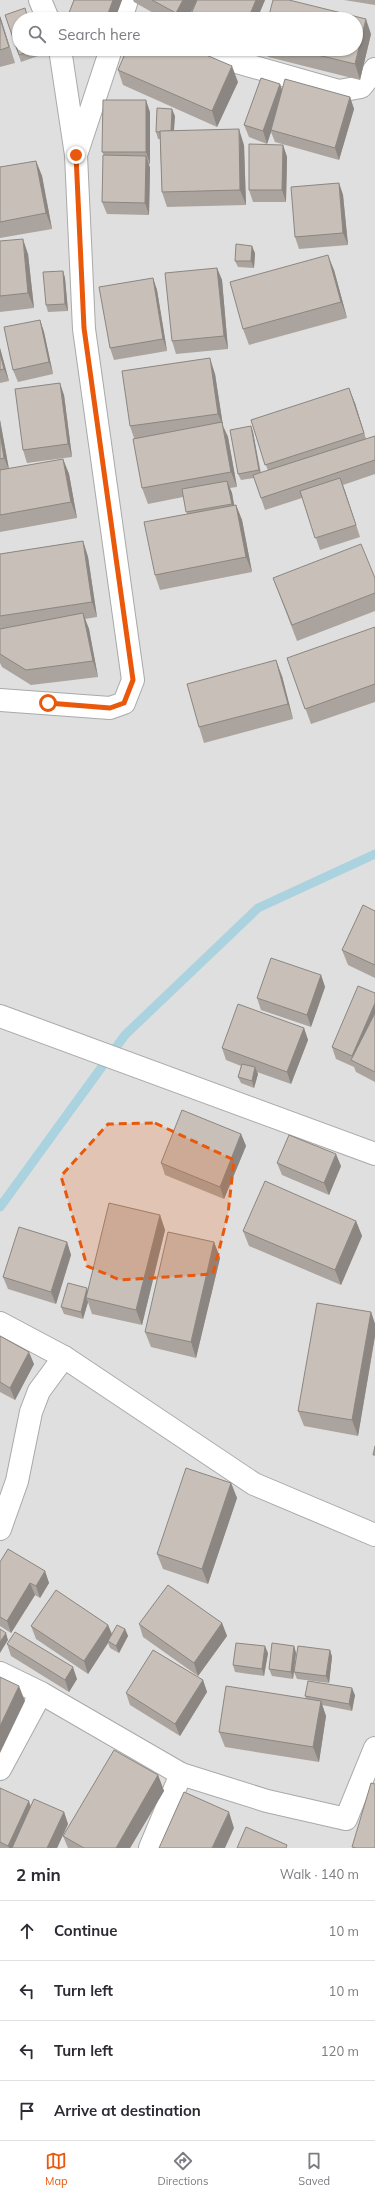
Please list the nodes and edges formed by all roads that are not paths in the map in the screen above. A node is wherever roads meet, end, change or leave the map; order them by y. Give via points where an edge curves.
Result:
1 (40, 0) edge
2 (127, 0) edge
3 (45, 12) edge
4 (123, 12) edge
5 (61, 56) edge
6 (109, 56) edge
7 (216, 56) edge
8 (374, 71) edge
9 (76, 155) junction
10 (0, 688) edge
11 (0, 700) edge
12 (22, 701) junction
13 (0, 1016) edge
14 (375, 1154) edge
15 (0, 1323) edge
16 (64, 1357) junction
17 (0, 1529) edge
18 (375, 1535) edge
19 (0, 1673) edge
20 (41, 1693) junction
21 (375, 1748) edge
22 (0, 1770) edge
23 (181, 1774) junction
24 (368, 1778) edge
25 (150, 1848) edge

1 - 3 street
2 - 4 street
5 - 9 street
6 - 9 street
7 - 8 street via 339,91 361,87
9 - 12 street via 84,328 133,680 124,703 110,708
10 - 12 street
11 - 12 street
13 - 14 street
15 - 16 street
16 - 17 street via 39,1391 31,1412 17,1481
16 - 18 street via 254,1484
19 - 20 street
20 - 22 street
20 - 23 street
21 - 24 street
23 - 24 street via 266,1801 346,1819
23 - 25 street

